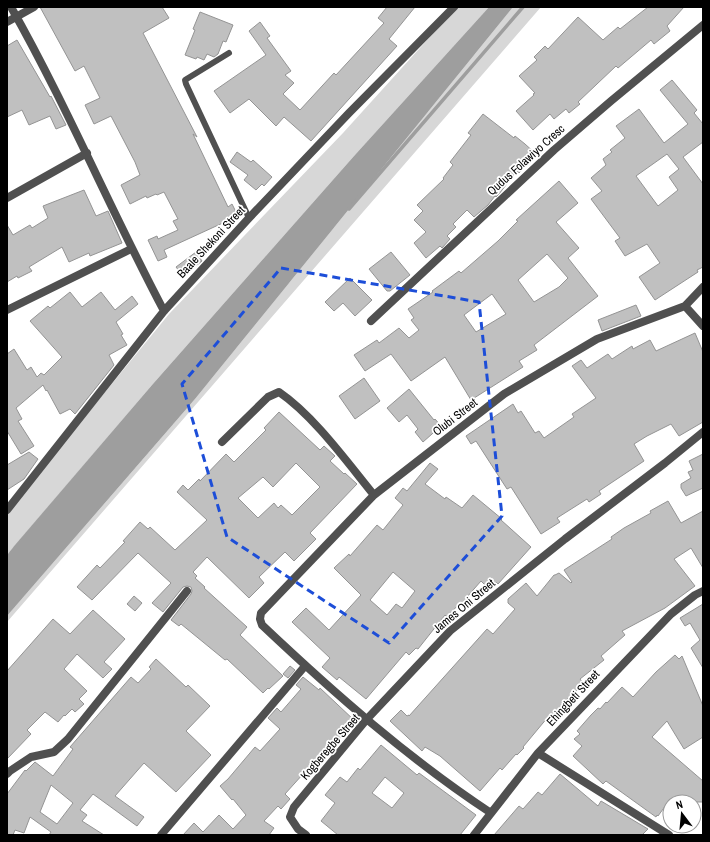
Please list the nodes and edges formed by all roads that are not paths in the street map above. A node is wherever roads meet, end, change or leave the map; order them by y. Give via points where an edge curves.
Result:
1 (11, 7) edge
2 (34, 7) edge
3 (453, 8) edge
4 (16, 16) junction
5 (7, 22) edge
6 (703, 25) edge
7 (230, 53) dead end
8 (87, 153) junction
9 (7, 198) edge
10 (250, 218) junction
11 (131, 249) junction
12 (703, 287) edge
13 (685, 306) junction
14 (7, 310) edge
15 (164, 311) junction
16 (371, 320) dead end
17 (703, 326) edge
18 (703, 432) edge
19 (222, 442) dead end
20 (374, 495) junction
21 (7, 510) edge
22 (703, 590) edge
23 (187, 591) dead end
24 (305, 666) junction
25 (367, 719) junction
26 (538, 753) junction
27 (7, 774) edge
28 (491, 813) junction
29 (662, 833) edge
30 (161, 835) edge
31 (306, 835) edge
32 (474, 835) edge

1 - 4 street
2 - 4 street
3 - 10 street, Baale Shekoni Street
4 - 5 street
4 - 8 street
6 - 16 street, Qudus Folawiyo Cresc via 554,150
7 - 10 lane via 185,80
8 - 9 street
8 - 11 street
10 - 15 street, Baale Shekoni Street
11 - 14 street
11 - 15 street
12 - 13 street, Olubi Street
13 - 17 street
13 - 20 street, Olubi Street via 597,339 504,394
15 - 21 street, Baale Shekoni Street
18 - 25 street, James Oni Street via 450,631
19 - 20 street via 268,397 279,392 315,424
20 - 24 street, Olubi Street via 261,613 262,625
22 - 26 street, Ehingbeti Street via 671,614
23 - 27 street via 68,739 54,752 31,757
24 - 25 street
24 - 30 street
25 - 28 street, Kogberegbe Street via 454,788
25 - 31 street, Kogberegbe Street via 294,807 290,817
26 - 28 street, Ehingbeti Street
26 - 29 street
28 - 32 street, Ehingbeti Street

